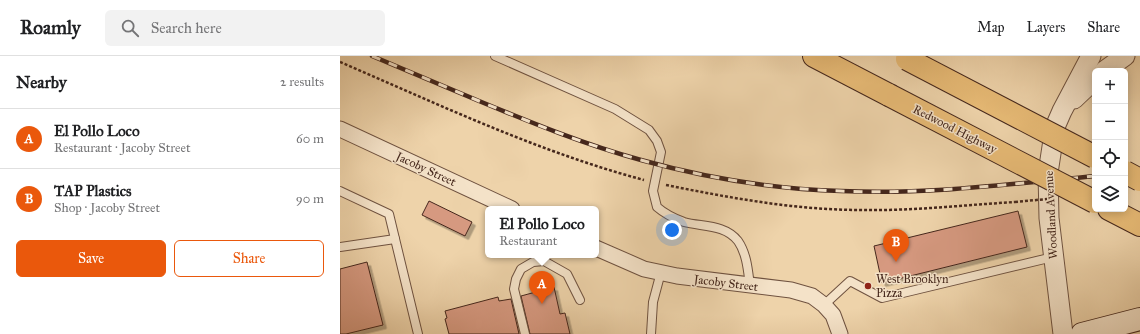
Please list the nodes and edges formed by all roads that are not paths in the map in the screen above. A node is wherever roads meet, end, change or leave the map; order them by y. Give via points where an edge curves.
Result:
1 (495, 56) edge
2 (814, 56) edge
3 (1091, 56) edge
4 (1125, 56) edge
5 (904, 58) edge
6 (1108, 68) edge
7 (1092, 82) edge
8 (1062, 111) junction
9 (340, 129) edge
10 (1092, 155) edge
11 (1128, 174) edge
12 (1140, 180) edge
13 (340, 191) edge
14 (1092, 200) edge
15 (506, 206) edge
16 (1115, 212) edge
17 (1140, 225) edge
18 (395, 239) junction
19 (340, 247) edge
20 (599, 249) edge
21 (1053, 257) junction
22 (661, 272) junction
23 (750, 286) junction
24 (580, 300) dead end
25 (824, 305) junction
26 (1140, 319) edge
27 (418, 334) edge
28 (525, 334) edge
29 (651, 334) edge
30 (840, 334) edge
31 (1062, 334) edge
32 (1082, 334) edge

1 - 23 lane via 615,109 649,130 661,152 653,191 657,207 668,216 685,222 729,232 738,240 743,250
2 - 14 highway, Redwood Highway, bridge
3 - 8 street, Woodland Avenue
4 - 6 street
5 - 10 highway, bridge
7 - 8 street
8 - 21 street, Woodland Avenue via 1055,127 1048,173
9 - 15 street, Jacoby Street
11 - 12 highway, bridge
13 - 18 lane via 389,214
16 - 17 highway
18 - 19 lane
18 - 27 lane
20 - 22 street, Jacoby Street via 644,269
21 - 25 lane via 882,298 850,281
21 - 31 street, Woodland Avenue
22 - 23 street, Jacoby Street
22 - 29 lane via 653,302
23 - 25 street, Jacoby Street via 791,290 812,296
24 - 28 lane via 567,274 544,261 532,262 521,270 514,289
25 - 30 street, Jacoby Street via 833,315
26 - 32 main road

